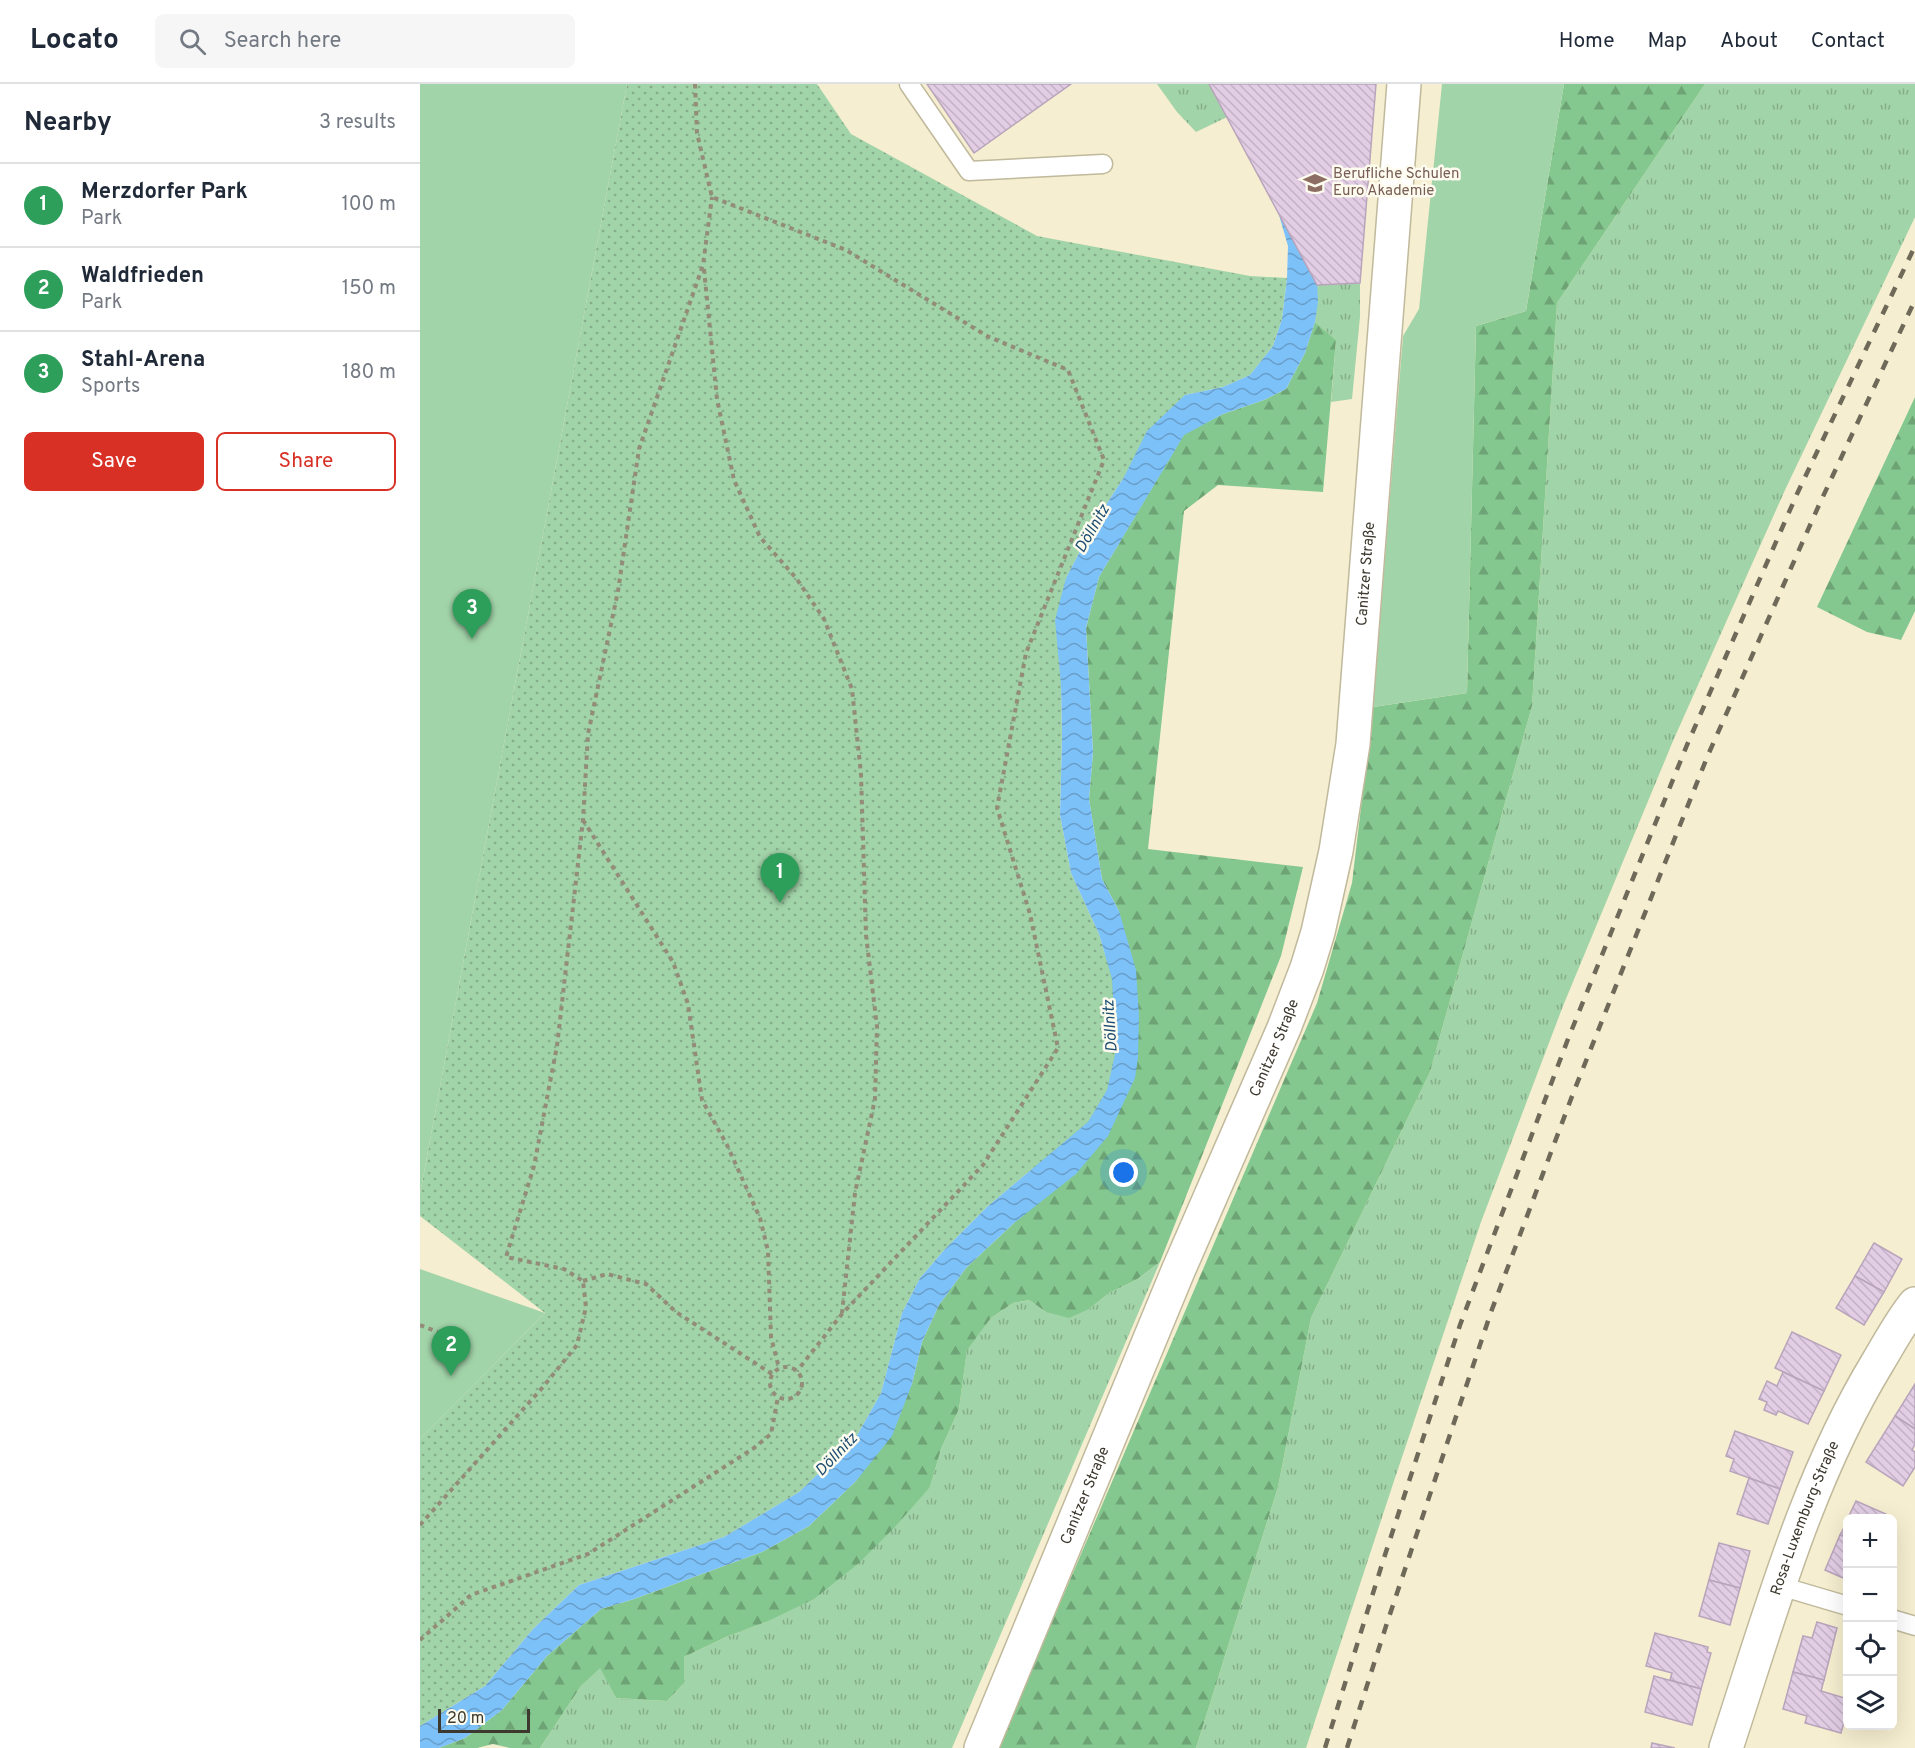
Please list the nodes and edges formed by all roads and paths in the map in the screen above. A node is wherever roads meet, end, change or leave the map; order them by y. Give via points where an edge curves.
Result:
1 (695, 84) edge
2 (909, 84) edge
3 (1404, 84) edge
4 (1103, 164) dead end
5 (712, 197) junction
6 (704, 265) junction
7 (583, 820) junction
8 (583, 1281) junction
9 (1915, 1304) edge
10 (842, 1314) junction
11 (420, 1325) edge
12 (438, 1332) dead end
13 (779, 1368) junction
14 (797, 1371) junction
15 (772, 1374) junction
16 (778, 1397) junction
17 (420, 1525) edge
18 (1780, 1587) junction
19 (1843, 1605) edge
20 (1897, 1620) edge
21 (1915, 1626) edge
22 (420, 1640) edge
23 (981, 1748) edge
24 (1726, 1748) edge

1 - 5 path via 697,133
2 - 4 lane via 969,171
3 - 23 main road, Canitzer Straße via 1353,744 1318,932 1284,1028 1178,1271
5 - 6 path
5 - 10 path via 846,250 987,336 1068,370 1104,460 1026,652 997,808 1030,914 1058,1048 983,1165
6 - 7 path via 639,449 618,591 588,734
6 - 10 path via 717,399 734,480 760,537 796,578 824,619 852,689 861,774 866,935 877,1027 875,1099 855,1193
7 - 8 path via 557,1046 534,1166 506,1257 564,1269
7 - 13 path via 674,962 688,1004 702,1100 760,1218 768,1251 771,1337
8 - 15 path via 607,1274 646,1284 676,1312
8 - 17 path via 586,1307 577,1345
9 - 18 main road, Rosa-Luxemburg-Straße via 1855,1400 1812,1496
10 - 14 path
11 - 12 path
13 - 14 path
13 - 15 path
14 - 16 path via 801,1388 796,1395
15 - 16 path via 769,1382
16 - 22 path via 771,1434 754,1448 588,1554 471,1595
18 - 19 lane
18 - 24 main road, Rosa-Luxemburg-Straße
20 - 21 lane

